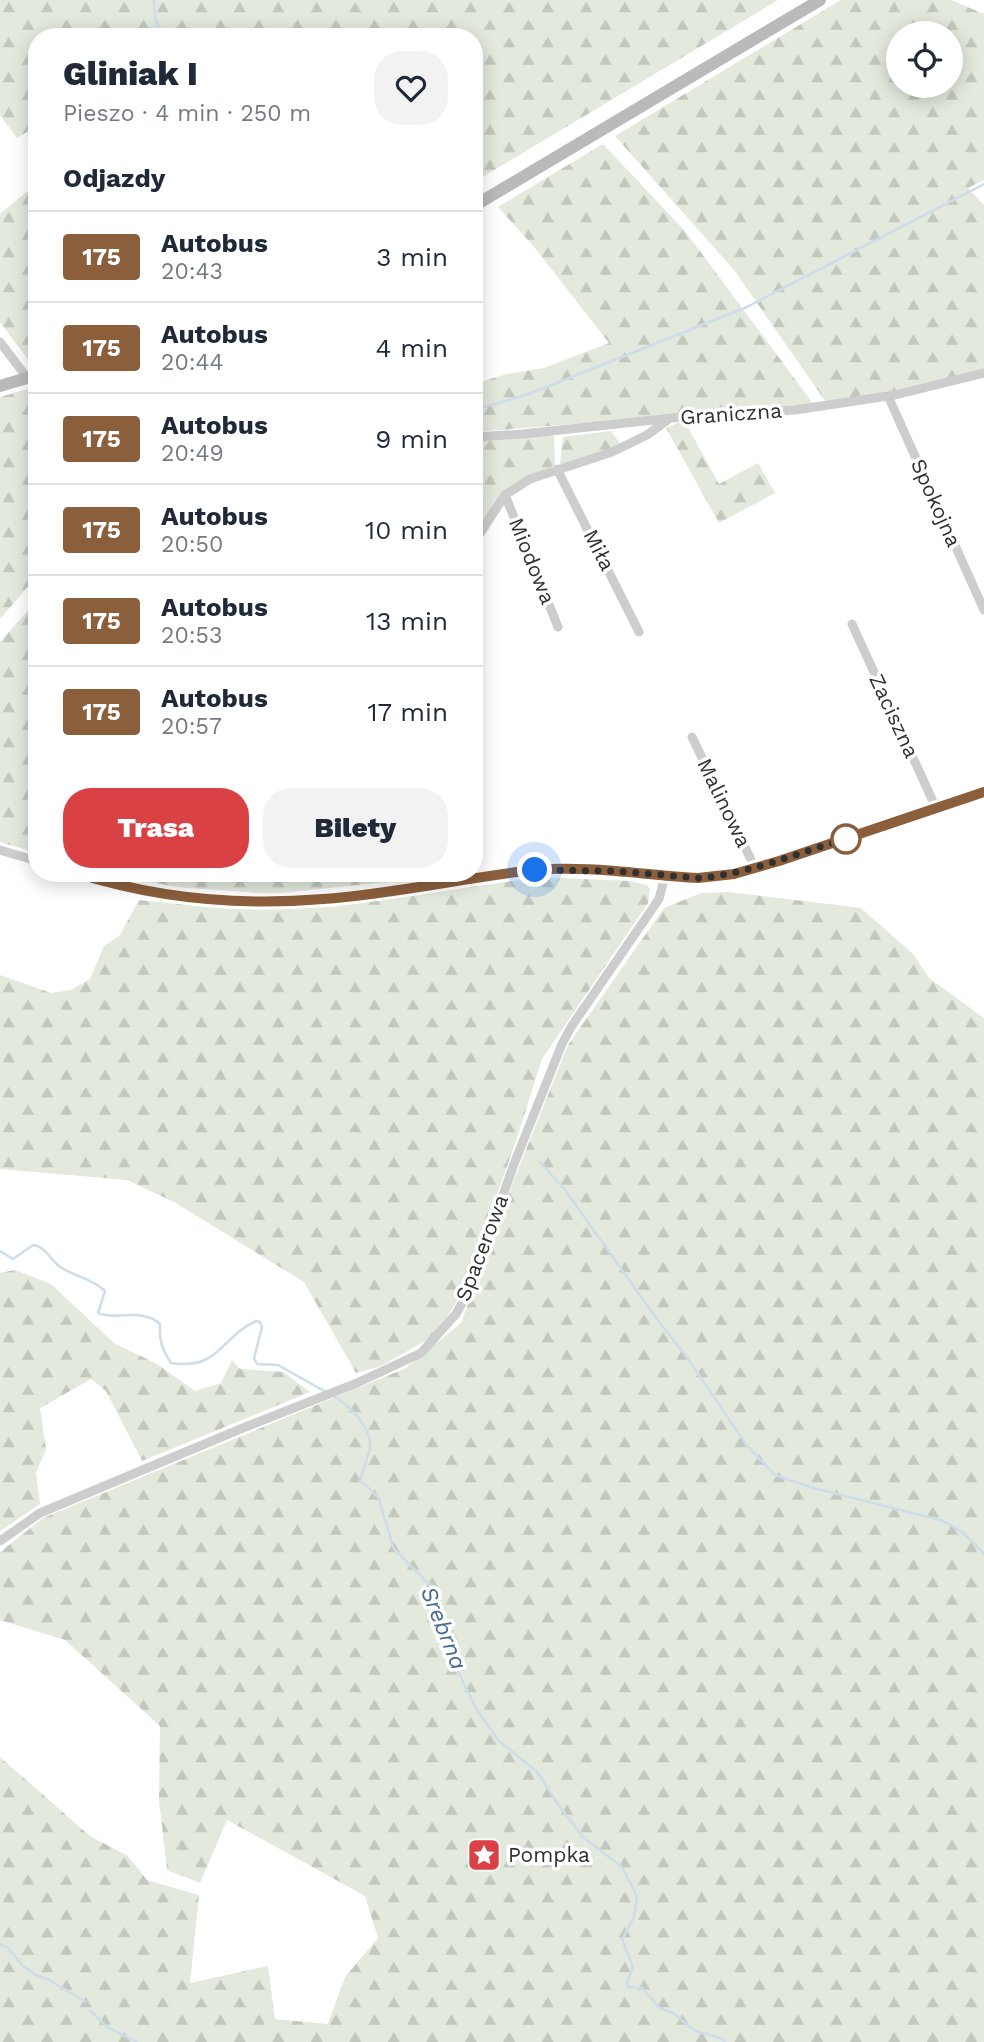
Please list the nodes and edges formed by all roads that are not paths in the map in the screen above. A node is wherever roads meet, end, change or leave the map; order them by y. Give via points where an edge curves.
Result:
1 (820, 0) edge
2 (483, 201) edge
3 (0, 342) edge
4 (28, 373) edge
5 (984, 373) edge
6 (28, 379) edge
7 (0, 386) edge
8 (888, 396) junction
9 (669, 418) junction
10 (483, 437) edge
11 (556, 469) junction
12 (505, 495) junction
13 (483, 529) edge
14 (984, 610) edge
15 (852, 624) dead end
16 (558, 627) dead end
17 (639, 632) dead end
18 (692, 737) dead end
19 (984, 792) edge
20 (936, 808) junction
21 (0, 850) edge
22 (28, 858) edge
23 (755, 869) junction
24 (665, 876) junction
25 (483, 878) edge
26 (109, 882) edge
27 (419, 882) edge
28 (452, 882) edge
29 (418, 887) junction
30 (0, 1541) edge

1 - 2 main road
3 - 4 street
5 - 8 street, Graniczna
6 - 7 main road
8 - 9 street, Graniczna via 777,412
8 - 14 street, Spokojna
9 - 10 street, Graniczna
9 - 11 street via 612,452
11 - 12 street
11 - 17 street, Miła
12 - 13 street
12 - 16 street, Miodowa
15 - 20 street, Zaciszna
18 - 23 street, Malinowa
19 - 20 street
20 - 23 street
21 - 22 street
23 - 24 street via 718,877
24 - 25 street via 535,870
24 - 30 street, Spacerowa via 659,900 562,1044 469,1292 457,1314 421,1353 40,1513
26 - 29 street via 191,898 272,902
27 - 29 street
28 - 29 street

